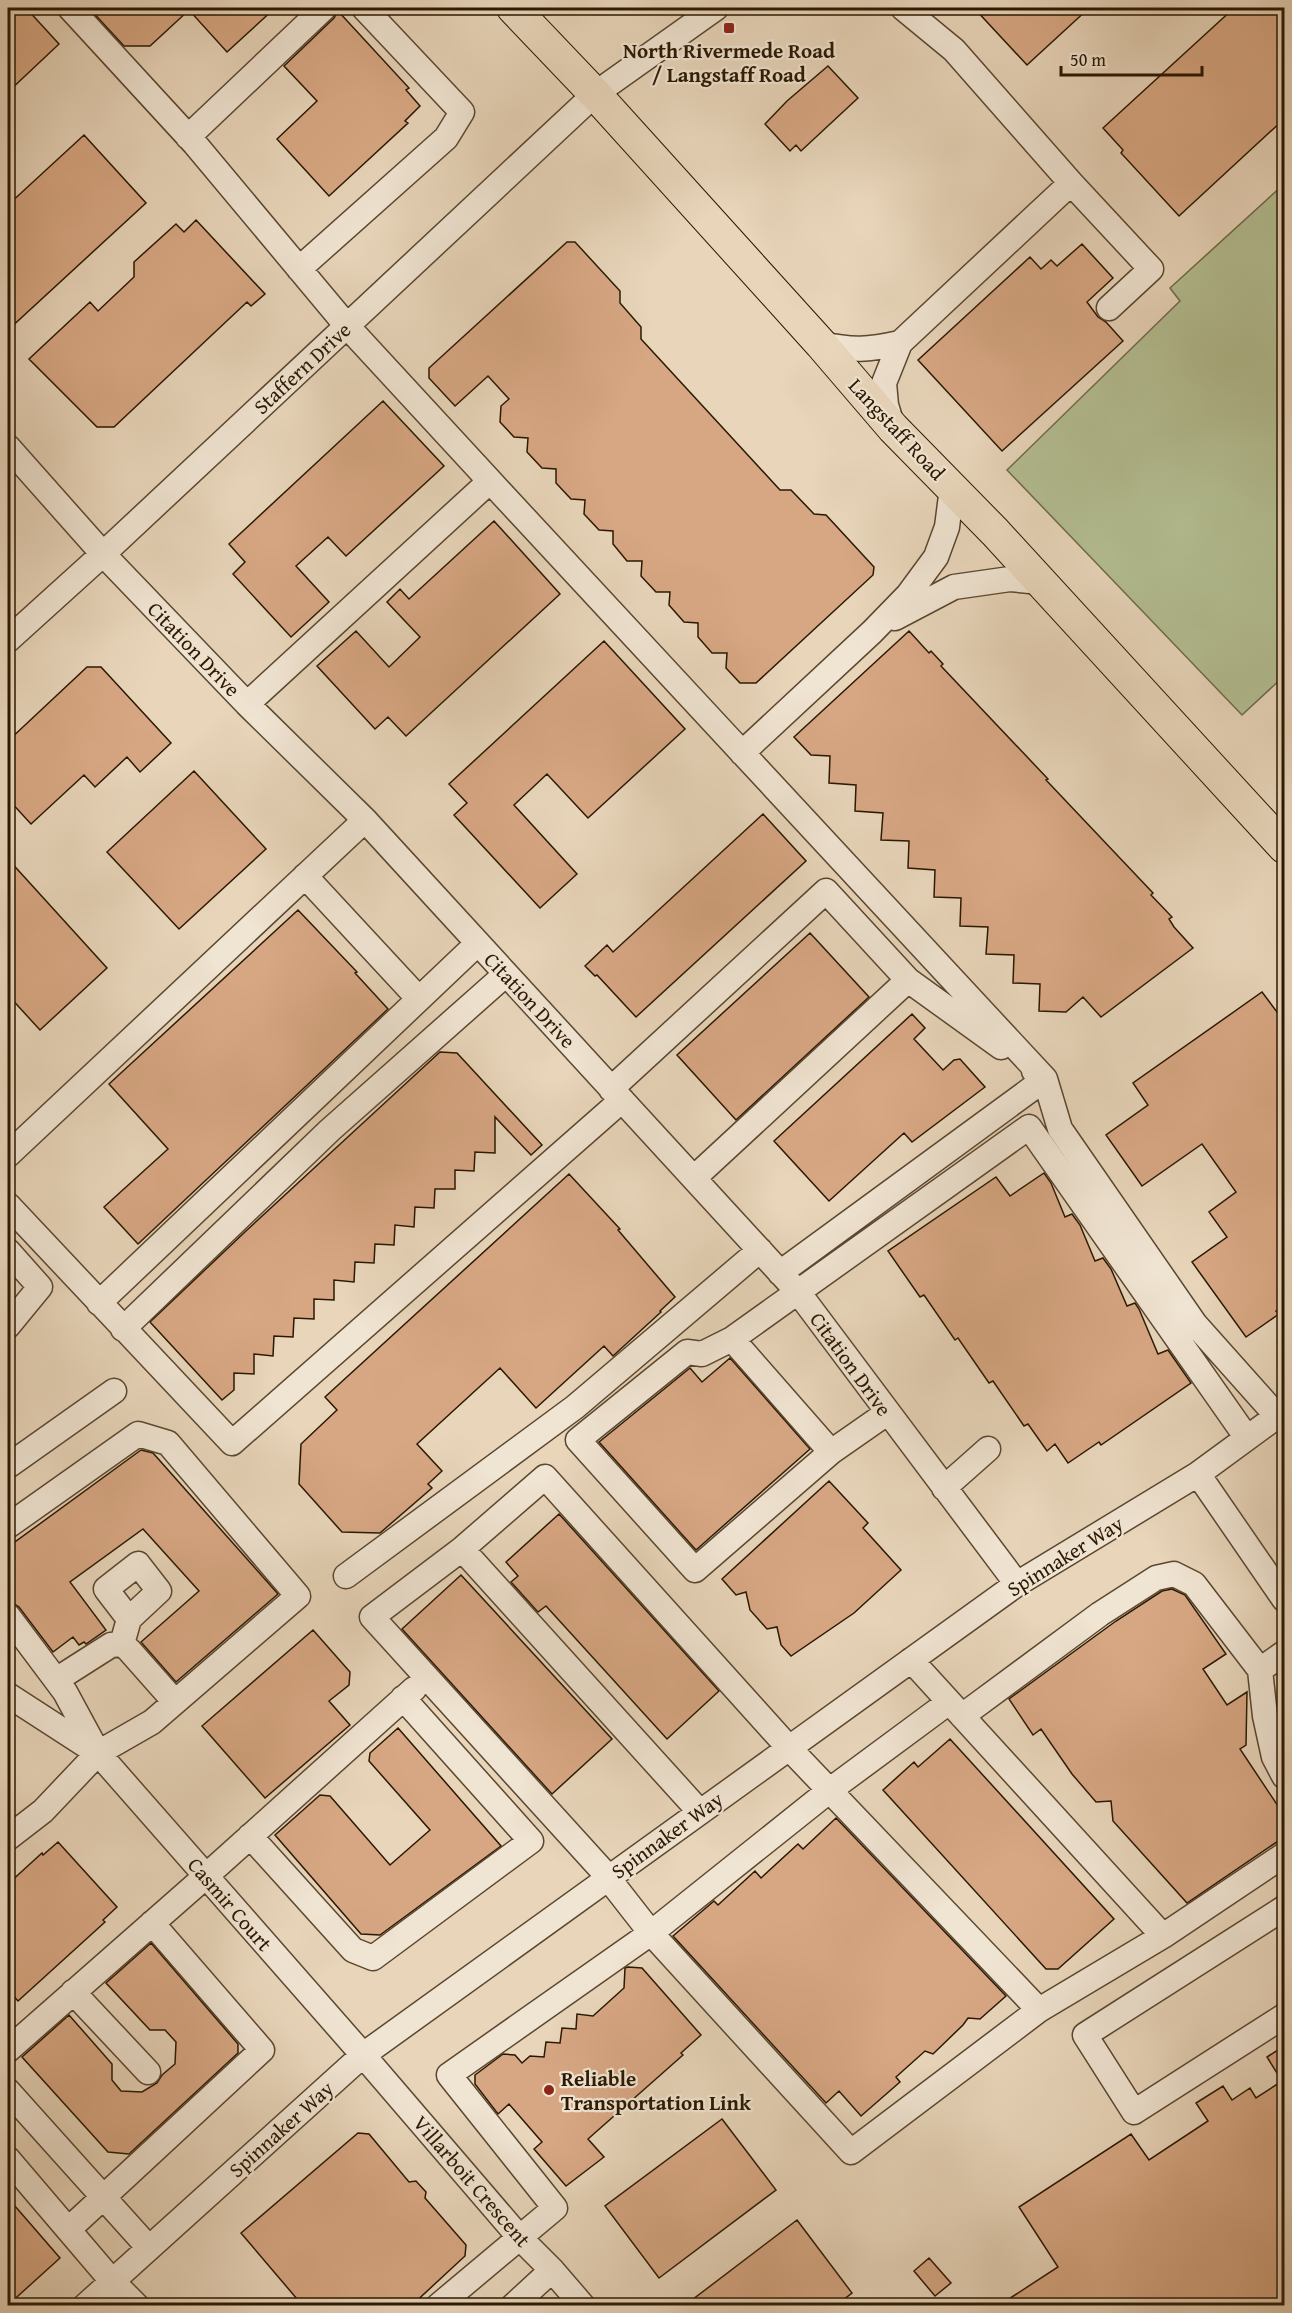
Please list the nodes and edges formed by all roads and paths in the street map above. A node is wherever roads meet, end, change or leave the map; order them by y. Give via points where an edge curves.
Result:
1 (70, 8) edge
2 (324, 8) edge
3 (364, 8) edge
4 (513, 8) edge
5 (716, 8) edge
6 (903, 8) edge
7 (595, 94) junction
8 (188, 137) junction
9 (1071, 183) junction
10 (300, 269) junction
11 (1109, 308) dead end
12 (347, 326) junction
13 (900, 343) junction
14 (821, 344) junction
15 (893, 428) junction
16 (8, 447) edge
17 (490, 481) junction
18 (952, 488) junction
19 (103, 554) junction
20 (1040, 582) junction
21 (872, 632) junction
22 (8, 640) edge
23 (247, 704) junction
24 (742, 753) junction
25 (365, 820) junction
26 (1284, 847) edge
27 (305, 876) junction
28 (478, 943) junction
29 (506, 974) junction
30 (908, 980) junction
31 (419, 999) junction
32 (1045, 1079) junction
33 (617, 1095) junction
34 (8, 1155) edge
35 (694, 1178) junction
36 (8, 1205) edge
37 (760, 1250) junction
38 (8, 1251) edge
39 (780, 1273) junction
40 (798, 1292) junction
41 (99, 1303) junction
42 (8, 1326) edge
43 (123, 1329) junction
44 (732, 1339) junction
45 (114, 1391) dead end
46 (887, 1413) junction
47 (1281, 1413) edge
48 (1247, 1438) junction
49 (988, 1449) dead end
50 (831, 1452) junction
51 (8, 1466) edge
52 (1198, 1474) junction
53 (944, 1488) junction
54 (8, 1526) edge
55 (462, 1549) junction
56 (346, 1576) dead end
57 (1017, 1584) junction
58 (1284, 1599) edge
59 (8, 1616) edge
60 (129, 1619) dead end
61 (122, 1644) junction
62 (1284, 1653) edge
63 (911, 1660) junction
64 (1260, 1670) junction
65 (426, 1677) junction
66 (56, 1680) junction
67 (8, 1695) edge
68 (403, 1698) junction
69 (175, 1702) junction
70 (955, 1709) junction
71 (789, 1748) junction
72 (98, 1753) junction
73 (1284, 1776) edge
74 (830, 1790) junction
75 (700, 1812) junction
76 (250, 1836) junction
77 (8, 1838) edge
78 (1284, 1855) edge
79 (206, 1876) junction
80 (608, 1878) junction
81 (1284, 1908) edge
82 (152, 1923) junction
83 (651, 1933) junction
84 (1163, 1936) junction
85 (73, 1992) junction
86 (1039, 2010) junction
87 (1284, 2016) edge
88 (8, 2050) edge
89 (363, 2055) junction
90 (148, 2072) dead end
91 (8, 2091) edge
92 (8, 2159) edge
93 (104, 2198) junction
94 (69, 2229) junction
95 (520, 2238) junction
96 (149, 2248) junction
97 (552, 2270) junction
98 (112, 2281) junction
99 (85, 2306) edge
100 (136, 2306) edge
101 (438, 2306) edge
102 (513, 2306) edge
103 (583, 2306) edge

1 - 8 street
2 - 8 street
3 - 10 street via 462,112 446,138
4 - 7 main road, Langstaff Road
5 - 7 street, Staffern Drive
6 - 9 street via 954,50
7 - 12 street, Staffern Drive
7 - 14 main road, Langstaff Road
8 - 10 street
9 - 11 street via 1151,269
9 - 13 street
10 - 12 street
12 - 17 street
12 - 19 street, Staffern Drive
13 - 14 street via 849,350
13 - 15 street via 884,383
14 - 15 main road, Langstaff Road
15 - 18 main road, Langstaff Road
16 - 19 street, Citation Drive
17 - 23 street
17 - 24 street
18 - 20 main road, Langstaff Road
18 - 21 street via 947,527 936,557 908,595
19 - 22 street, Staffern Drive
19 - 23 street, Citation Drive
20 - 21 street via 1010,579 954,587
20 - 26 main road, Langstaff Road
21 - 24 street
23 - 25 street, Citation Drive
24 - 32 street
25 - 27 street
25 - 28 street, Citation Drive
27 - 31 street
27 - 34 street
28 - 29 street, Citation Drive
28 - 31 street
29 - 33 street, Citation Drive
29 - 43 street via 330,1130
30 - 32 street
30 - 33 street via 826,891
30 - 35 street
31 - 41 street
32 - 39 street
32 - 47 street via 1060,1129 1194,1324
33 - 35 street, Citation Drive
33 - 43 street via 232,1443
35 - 37 street, Citation Drive
36 - 41 street
37 - 39 street, Citation Drive
37 - 56 street via 575,1407
38 - 42 street via 40,1287
39 - 40 street, Citation Drive
40 - 44 street
40 - 46 street, Citation Drive
40 - 48 street via 1029,1127
41 - 43 street
44 - 50 street
44 - 50 street via 702,1354 687,1352 578,1440 695,1570
45 - 51 street
46 - 50 street
46 - 53 street, Citation Drive
47 - 48 street, Spinnaker Way
48 - 52 street, Spinnaker Way
49 - 53 street
52 - 57 street, Spinnaker Way
52 - 58 street
53 - 57 street, Citation Drive
54 - 69 street via 138,1434 168,1443 298,1596
55 - 65 street via 372,1617
55 - 71 street via 545,1477
55 - 75 street
57 - 63 street, Spinnaker Way
59 - 66 street
60 - 61 street
61 - 66 street via 111,1645
61 - 69 street
62 - 64 street
63 - 70 street
63 - 71 street, Spinnaker Way
64 - 70 street via 1194,1584 1174,1574 1156,1578
64 - 73 street via 1274,1757
65 - 68 street
65 - 80 street
66 - 72 street
67 - 72 street
68 - 76 street
68 - 76 street via 531,1840 373,1958 353,1950
69 - 72 street via 152,1722
70 - 74 street
70 - 84 street
71 - 74 street
71 - 75 street, Spinnaker Way
72 - 77 street via 43,1811
72 - 79 street, Casmir Court
74 - 83 street
74 - 86 street
75 - 80 street, Spinnaker Way
76 - 79 street
78 - 84 street
79 - 82 street
79 - 89 street, Casmir Court
80 - 83 street
80 - 89 street, Spinnaker Way
81 - 87 street via 1084,2035 1134,2112
82 - 85 street
82 - 93 street via 262,2050
83 - 86 street via 851,2152
83 - 95 street via 449,2075 555,2208
84 - 86 street
85 - 88 street
85 - 90 street
89 - 95 street, Villarboit Crescent
89 - 96 street, Spinnaker Way
91 - 93 street
92 - 94 street
93 - 94 street
93 - 96 street
94 - 98 street
95 - 97 street, Villarboit Crescent
95 - 101 street
96 - 98 street, Spinnaker Way
97 - 102 street
97 - 103 street, Villarboit Crescent
98 - 99 street, Spinnaker Way
98 - 100 street

